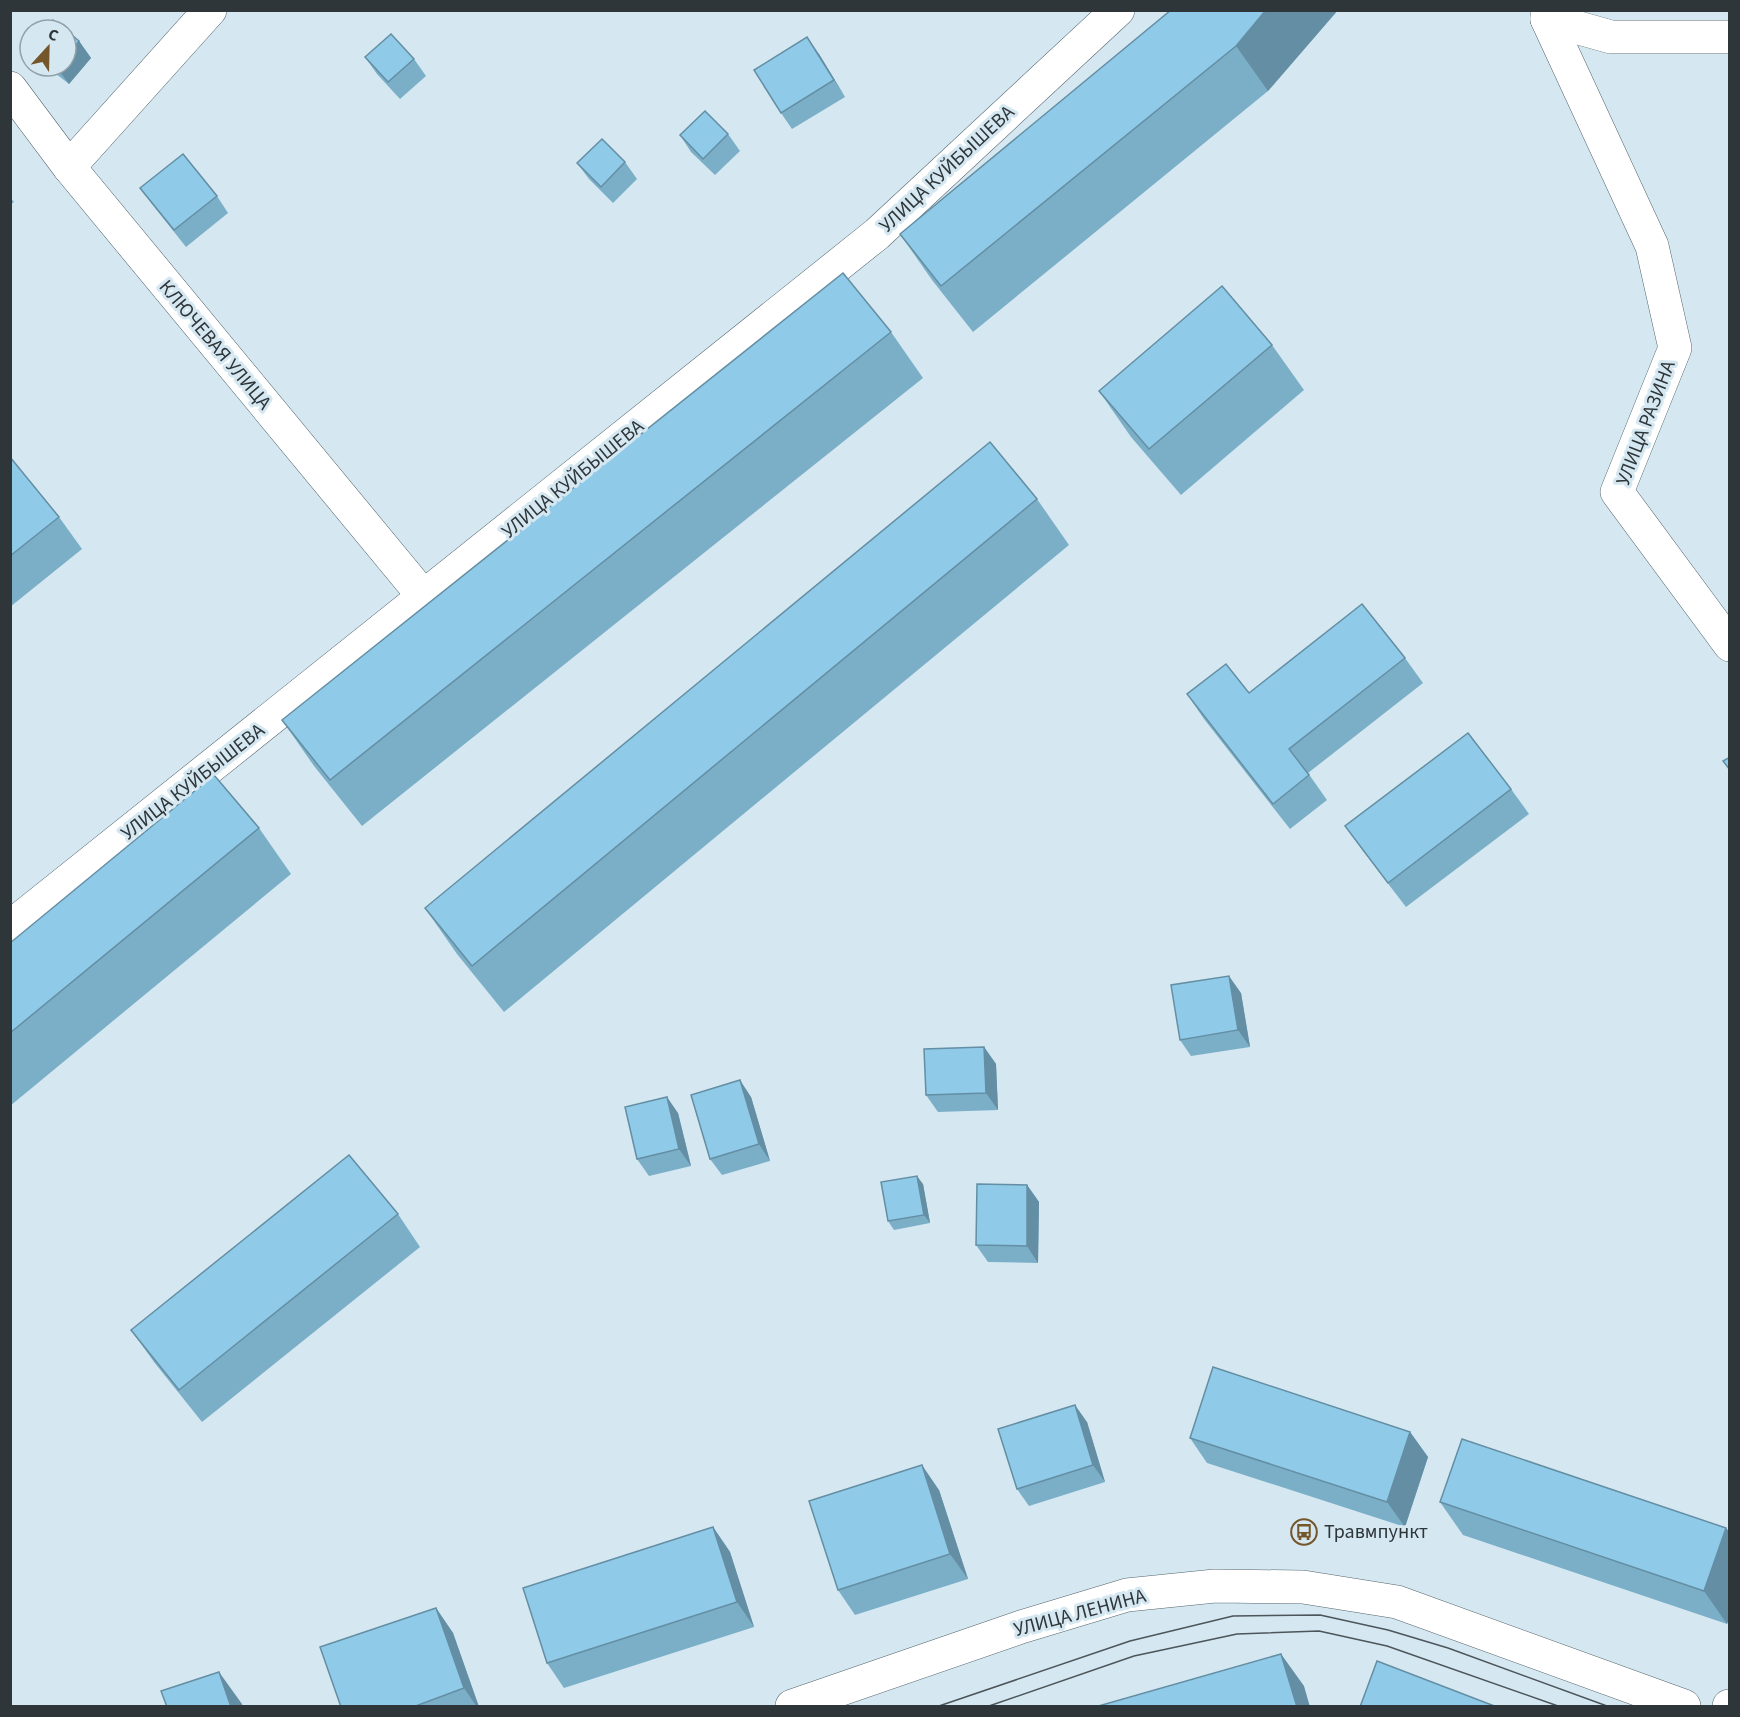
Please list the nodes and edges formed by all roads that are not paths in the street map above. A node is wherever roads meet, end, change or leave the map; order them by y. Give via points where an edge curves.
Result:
1 (210, 10) edge
2 (1118, 10) edge
3 (1547, 15) edge
4 (1730, 37) edge
5 (10, 88) edge
6 (69, 167) junction
7 (424, 598) junction
8 (1730, 645) edge
9 (10, 927) edge
10 (792, 1707) edge
11 (1684, 1707) edge

1 - 6 main road
2 - 7 main road, УЛИЦА КУЙБЫШЕВА via 877,234
3 - 4 main road via 1611,37
3 - 8 main road, УЛИЦА РАЗИНА via 1652,246 1676,348 1617,492
5 - 6 main road, КЛЮЧЕВАЯ УЛИЦА
6 - 7 main road, КЛЮЧЕВАЯ УЛИЦА
7 - 9 main road, УЛИЦА КУЙБЫШЕВА
10 - 11 main road, УЛИЦА ЛЕНИНА via 1127,1595 1215,1586 1303,1587 1397,1602

